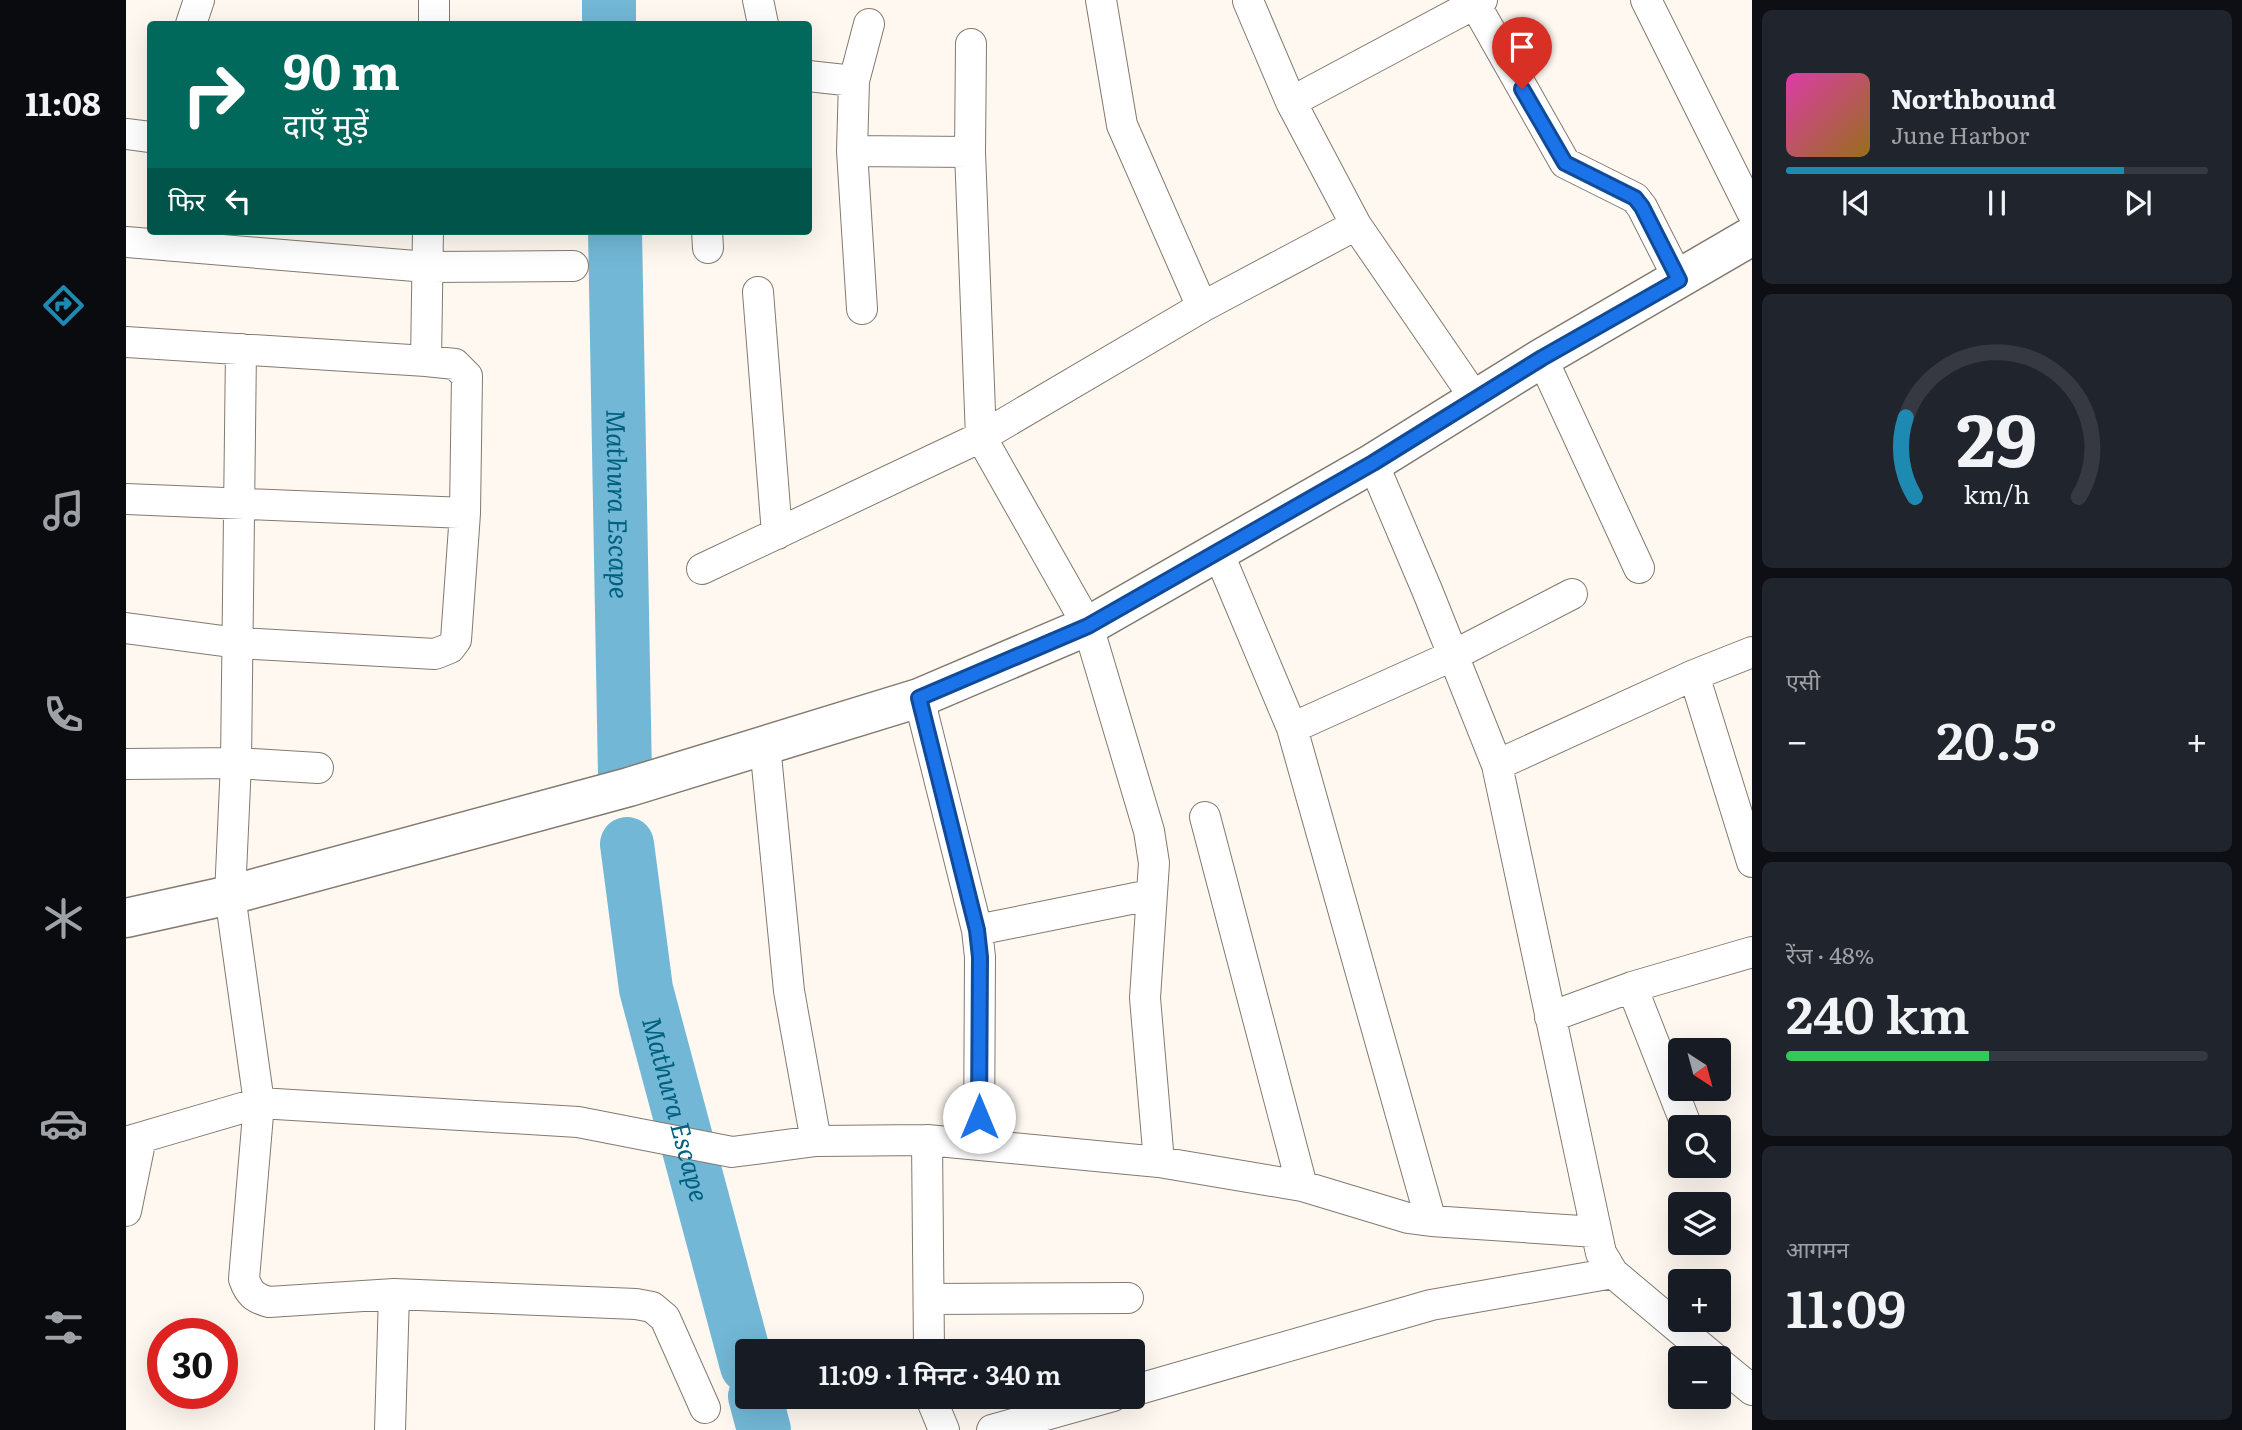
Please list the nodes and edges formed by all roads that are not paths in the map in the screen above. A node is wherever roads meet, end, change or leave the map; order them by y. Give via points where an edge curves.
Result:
1 (199, 0) edge
2 (434, 0) edge
3 (758, 0) edge
4 (1101, 0) edge
5 (1646, 0) edge
6 (1248, 1) edge
7 (1478, 2) edge
8 (192, 21) edge
9 (433, 21) edge
10 (762, 21) edge
11 (869, 24) dead end
12 (971, 44) dead end
13 (812, 76) edge
14 (854, 81) junction
15 (1292, 102) junction
16 (126, 134) edge
17 (147, 137) edge
18 (852, 151) junction
19 (970, 152) junction
20 (1752, 212) edge
21 (1356, 225) junction
22 (428, 235) edge
23 (1752, 236) edge
24 (126, 242) edge
25 (573, 266) dead end
26 (427, 267) junction
27 (1679, 280) junction
28 (758, 292) dead end
29 (1202, 307) junction
30 (862, 309) dead end
31 (126, 342) edge
32 (240, 349) junction
33 (1542, 358) junction
34 (426, 361) junction
35 (1477, 401) junction
36 (981, 437) junction
37 (1373, 463) junction
38 (126, 499) edge
39 (240, 504) junction
40 (466, 513) junction
41 (777, 534) junction
42 (1218, 552) junction
43 (1639, 568) dead end
44 (702, 569) dead end
45 (1572, 594) dead end
46 (1088, 626) junction
47 (126, 628) edge
48 (238, 643) junction
49 (1752, 652) edge
50 (1452, 656) junction
51 (1694, 675) junction
52 (919, 698) junction
53 (1292, 728) junction
54 (765, 745) junction
55 (236, 763) junction
56 (126, 764) edge
57 (1497, 765) junction
58 (318, 768) dead end
59 (1205, 817) dead end
60 (1752, 862) edge
61 (230, 894) junction
62 (1150, 895) junction
63 (126, 918) edge
64 (977, 930) junction
65 (1752, 953) edge
66 (1632, 987) junction
67 (1550, 1017) junction
68 (258, 1103) junction
69 (1682, 1115) edge
70 (928, 1140) junction
71 (134, 1141) edge
72 (816, 1141) junction
73 (979, 1144) junction
74 (1159, 1162) junction
75 (1302, 1186) junction
76 (126, 1210) edge
77 (1431, 1221) junction
78 (1596, 1231) junction
79 (1613, 1273) junction
80 (394, 1294) junction
81 (1128, 1298) dead end
82 (930, 1299) junction
83 (929, 1339) edge
84 (1700, 1346) edge
85 (1731, 1373) edge
86 (1145, 1387) edge
87 (1752, 1390) edge
88 (705, 1408) dead end
89 (935, 1409) edge
90 (1067, 1409) edge
91 (390, 1430) edge
92 (944, 1430) edge
93 (992, 1430) edge

1 - 8 street
2 - 9 street
3 - 10 street
4 - 29 street via 1122,125
5 - 20 street
6 - 15 street
7 - 15 street
7 - 27 street via 1565,163 1635,198
11 - 14 street
12 - 19 street
13 - 14 street
14 - 18 street
15 - 21 street
16 - 17 street
18 - 19 street
18 - 30 street
19 - 36 street
21 - 29 street
21 - 35 street
22 - 26 street
23 - 27 street
24 - 26 street
25 - 26 street
26 - 34 street
27 - 33 street
28 - 41 street
29 - 36 street
31 - 32 street
32 - 34 street
32 - 39 street
33 - 35 street
33 - 43 street
34 - 40 street via 455,364 467,376
35 - 37 street
36 - 41 street
36 - 46 street
37 - 42 street
37 - 50 street
38 - 39 street
39 - 40 street
39 - 48 street
40 - 48 street via 457,640 450,648 435,654
41 - 44 street
42 - 46 street
42 - 53 street
45 - 50 street
46 - 52 street
46 - 62 street via 1149,831 1154,863
47 - 48 street
48 - 55 street
49 - 51 street
50 - 53 street
50 - 57 street
51 - 57 street
51 - 60 street
52 - 54 street
52 - 64 street
53 - 77 street
54 - 61 street via 629,788
54 - 72 street via 789,991
55 - 56 street
55 - 58 street
55 - 61 street
57 - 67 street
59 - 75 street
61 - 63 street
61 - 68 street
62 - 64 street
62 - 74 street via 1145,998
64 - 73 street
65 - 66 street
66 - 67 street
66 - 69 street
67 - 78 street
68 - 71 street
68 - 72 street via 578,1122 732,1152
68 - 80 street via 244,1279 248,1292 269,1302
70 - 72 street
70 - 73 street
70 - 82 street
71 - 76 street
73 - 74 street
74 - 75 street
75 - 77 street
77 - 78 street
78 - 79 street via 1601,1253
79 - 84 street
79 - 86 street via 1420,1308
80 - 88 street via 652,1307 665,1318
80 - 91 street
81 - 82 street
82 - 83 street
85 - 87 street
89 - 92 street
90 - 93 street

